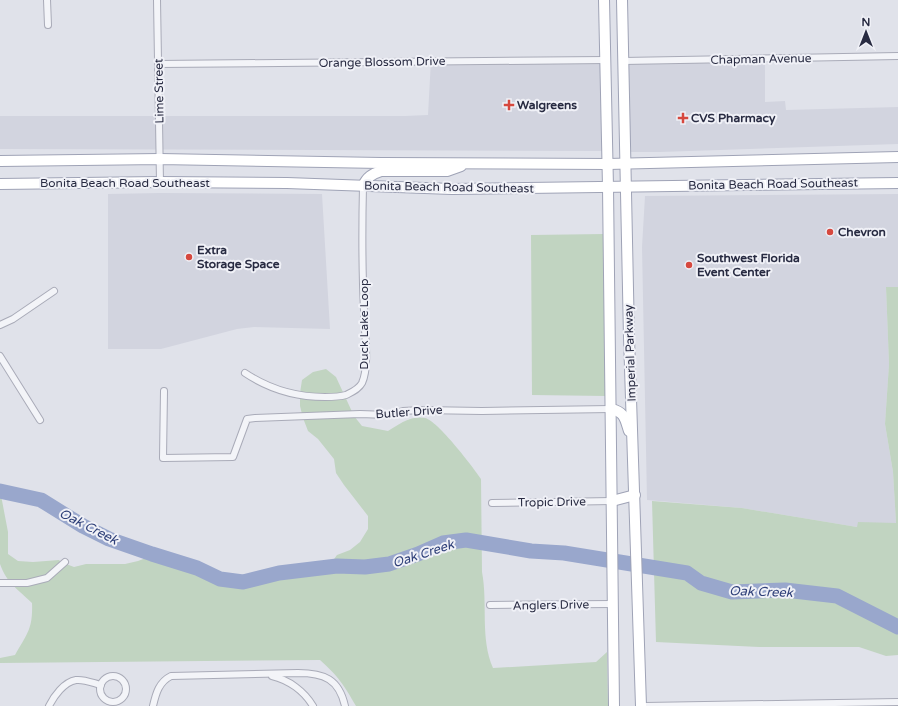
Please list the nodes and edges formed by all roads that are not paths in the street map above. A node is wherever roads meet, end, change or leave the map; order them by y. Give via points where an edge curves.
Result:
1 (48, 0) edge
2 (157, 0) edge
3 (604, 0) edge
4 (622, 0) edge
5 (48, 25) dead end
6 (898, 56) edge
7 (606, 60) junction
8 (623, 61) junction
9 (158, 64) junction
10 (898, 157) edge
11 (160, 159) junction
12 (0, 161) edge
13 (467, 163) junction
14 (608, 164) junction
15 (626, 164) junction
16 (160, 182) junction
17 (898, 182) edge
18 (0, 184) edge
19 (363, 186) junction
20 (608, 187) junction
21 (626, 187) junction
22 (54, 291) dead end
23 (0, 325) edge
24 (0, 356) edge
25 (245, 373) dead end
26 (164, 391) dead end
27 (611, 409) junction
28 (40, 420) dead end
29 (633, 443) junction
30 (635, 495) junction
31 (612, 501) junction
32 (492, 503) dead end
33 (65, 562) dead end
34 (0, 583) edge
35 (612, 604) junction
36 (490, 605) dead end
37 (262, 674) junction
38 (100, 685) junction
39 (898, 702) edge
40 (49, 706) edge
41 (153, 706) edge
42 (313, 706) edge
43 (345, 706) edge
44 (614, 706) edge
45 (641, 706) edge
46 (645, 706) edge

1 - 5 street
2 - 9 street, Lime Street
3 - 7 main road, Imperial Parkway
4 - 8 main road, Imperial Parkway
6 - 8 street, Chapman Avenue
7 - 9 street, Orange Blossom Drive
7 - 14 main road, Imperial Parkway
8 - 15 main road, Imperial Parkway
9 - 11 street, Lime Street
10 - 15 main road, Bonita Beach Road Southeast
11 - 12 main road, Bonita Beach Road Southeast
11 - 13 main road, Bonita Beach Road Southeast
11 - 16 street, Lime Street
13 - 14 main road, Bonita Beach Road Southeast
13 - 19 main road via 447,171 381,171 366,178
14 - 15 main road, Bonita Beach Road Southeast
14 - 20 main road, Imperial Parkway
15 - 21 main road, Imperial Parkway
16 - 18 main road, Bonita Beach Road Southeast
16 - 19 main road, Bonita Beach Road Southeast
17 - 21 main road, Bonita Beach Road Southeast
19 - 20 main road, Bonita Beach Road Southeast via 452,189
19 - 25 street, Duck Lake Loop via 366,359 360,388 339,397 308,397 259,382
20 - 21 main road, Bonita Beach Road Southeast
20 - 27 main road, Imperial Parkway
21 - 29 main road, Imperial Parkway
22 - 23 street
24 - 28 street
26 - 27 street, Butler Drive via 163,458 233,457 247,419 255,418 388,415 421,410
27 - 29 main road via 619,411 624,416
27 - 31 main road, Imperial Parkway
29 - 30 main road, Imperial Parkway
30 - 31 main road
30 - 45 main road, Imperial Parkway
31 - 32 street, Tropic Drive
31 - 35 main road, Imperial Parkway
33 - 34 street via 47,578 27,583
35 - 36 street, Anglers Drive
35 - 44 main road, Imperial Parkway
37 - 41 street via 171,676 159,686
37 - 42 street via 291,683
37 - 43 street via 304,673 323,676 338,688
38 - 38 street via 107,678 116,677 125,684 125,692 120,700 108,701 102,695
38 - 40 street via 75,680 62,688
39 - 46 street

